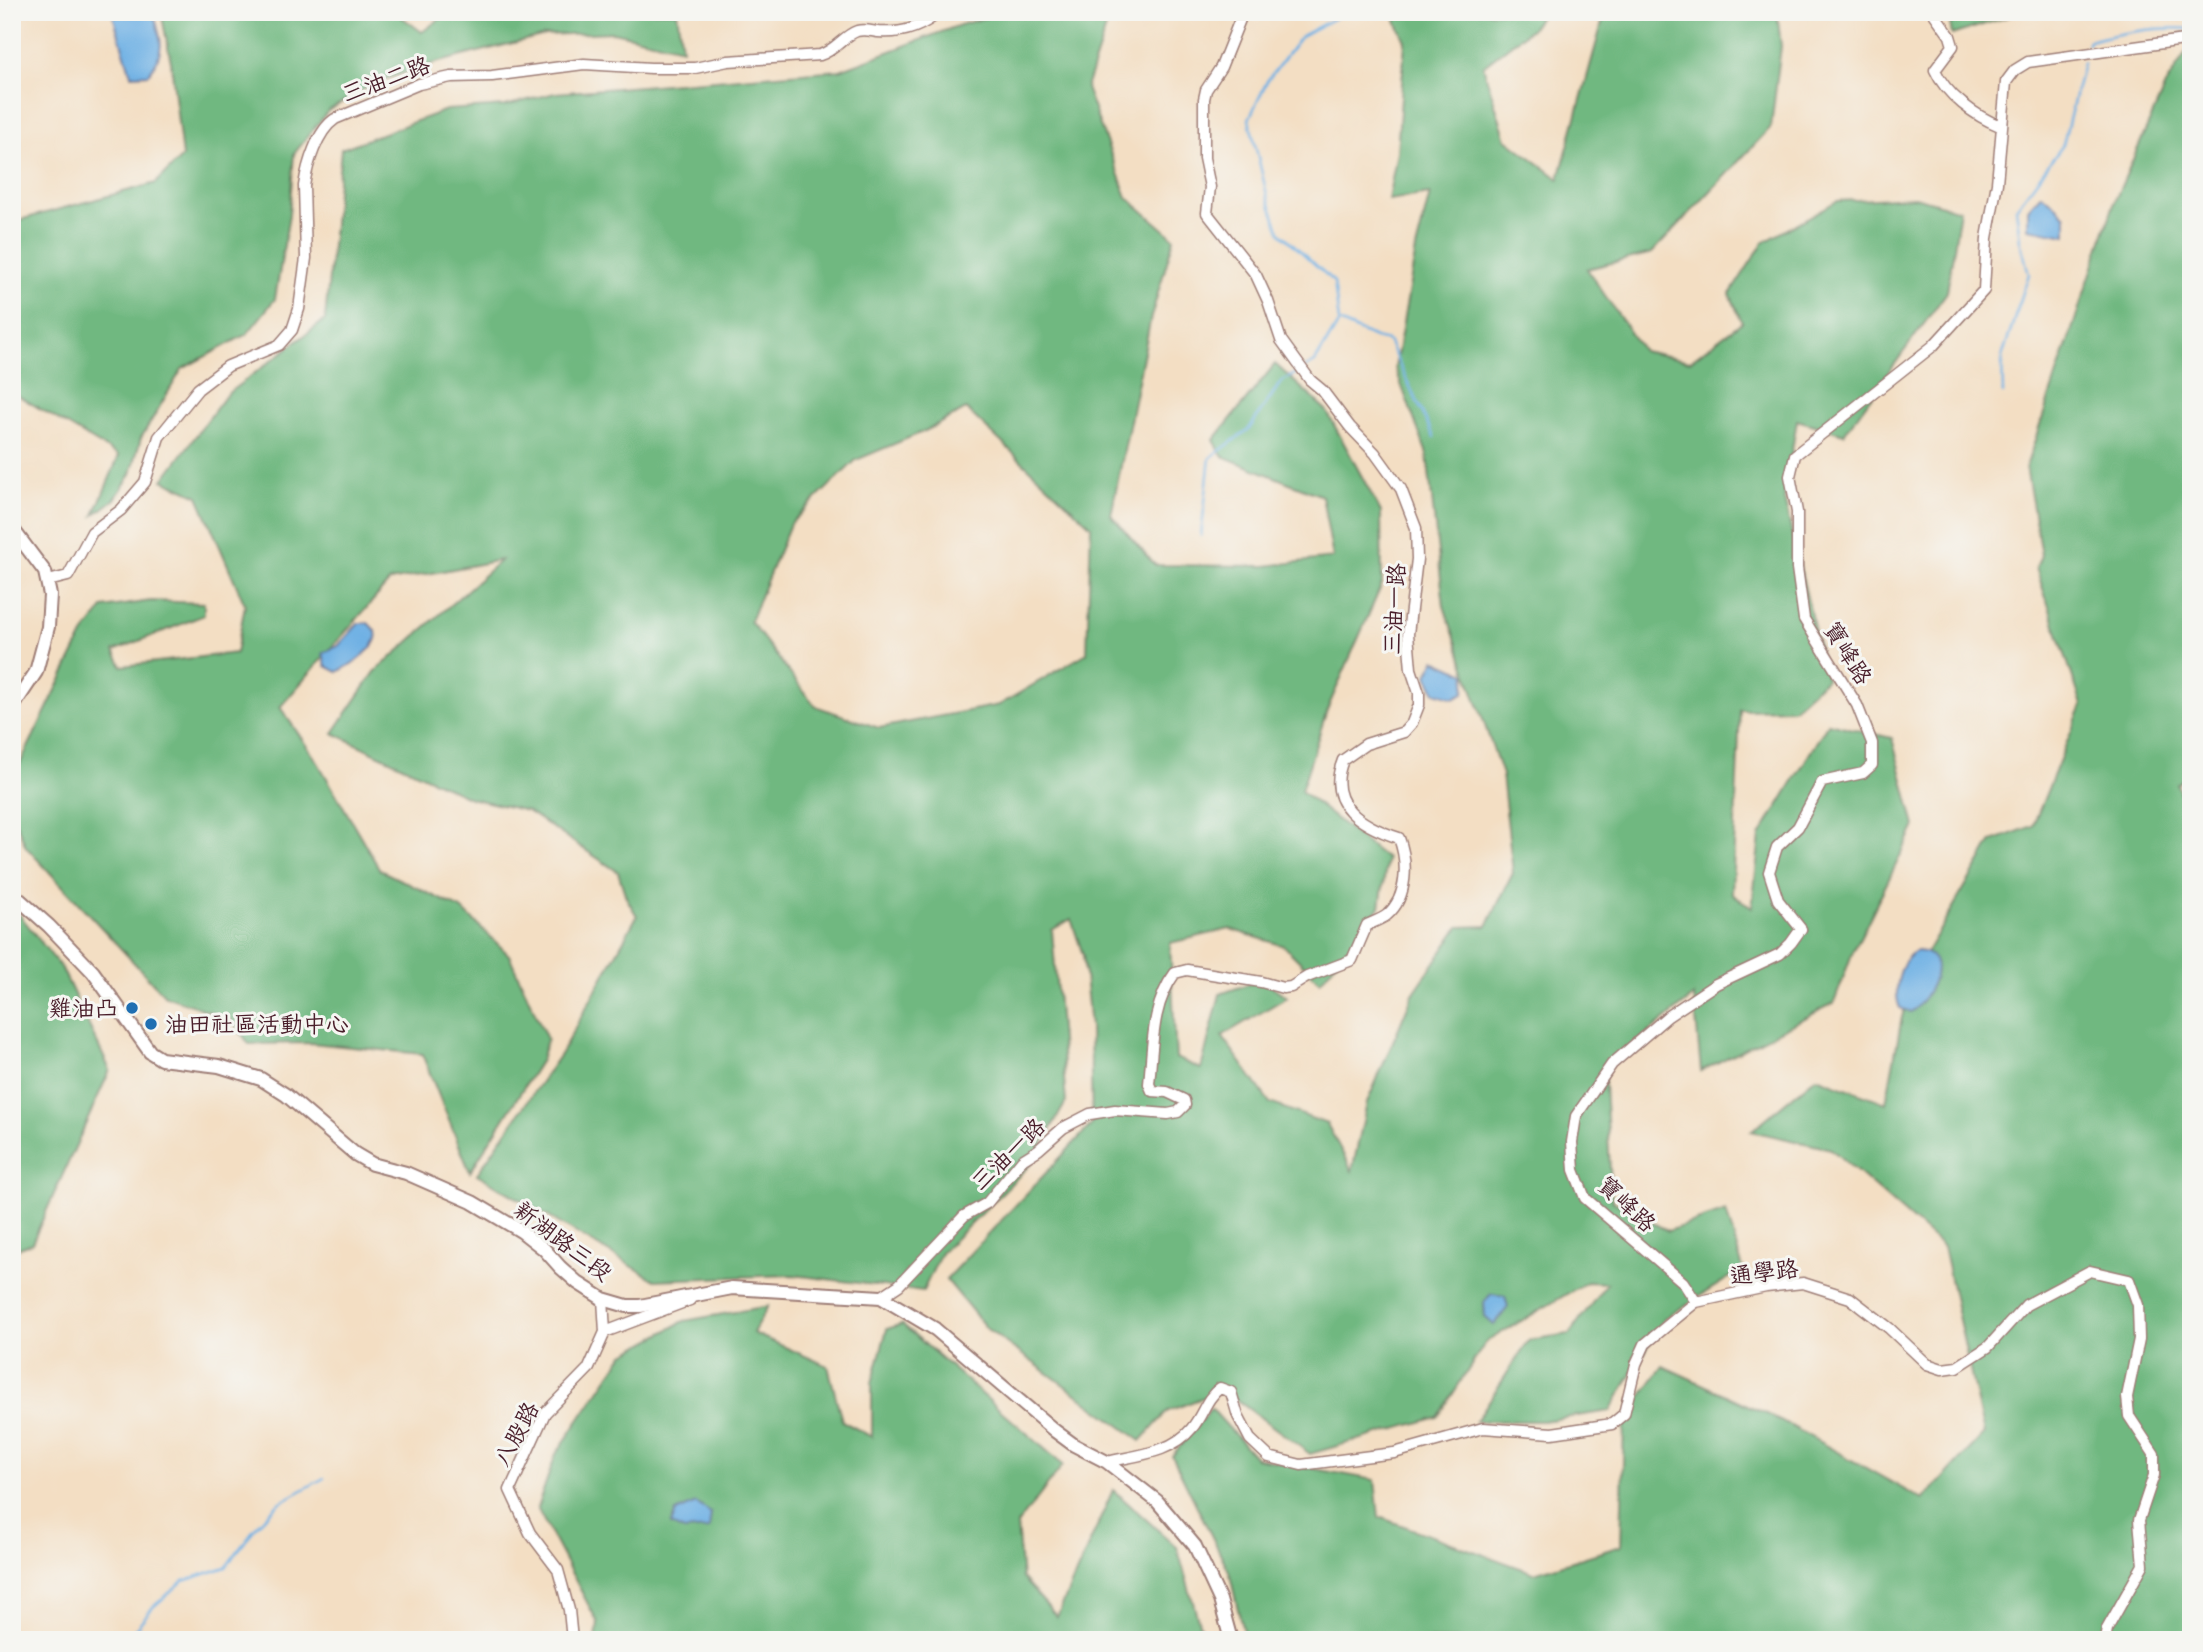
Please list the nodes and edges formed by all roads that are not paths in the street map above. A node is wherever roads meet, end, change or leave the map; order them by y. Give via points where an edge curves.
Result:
1 (939, 12) edge
2 (1243, 12) edge
3 (1933, 12) edge
4 (2191, 39) edge
5 (2000, 126) junction
6 (12, 528) edge
7 (48, 581) junction
8 (12, 708) edge
9 (12, 893) edge
10 (711, 1293) junction
11 (881, 1297) junction
12 (603, 1299) junction
13 (1696, 1302) junction
14 (606, 1332) junction
15 (1107, 1462) junction
16 (572, 1640) edge
17 (1231, 1640) edge
18 (2105, 1640) edge

1 - 7 street, 三油二路 via 912,29 860,30 820,55 728,61 695,68 570,65 516,74 441,78 327,124 304,186 306,258 292,330 279,345 228,366 198,389 159,437 145,482 121,510 92,532 68,576
2 - 11 street, 三油一路 via 1204,99 1204,158 1210,187 1207,213 1256,275 1281,340 1401,489 1416,528 1408,634 1419,705 1404,732 1366,744 1343,760 1339,781 1351,815 1399,838 1405,853 1403,890 1387,915 1367,925 1352,961 1291,987 1186,970 1175,973 1166,984 1155,1016 1149,1084 1152,1091 1167,1092 1185,1105 1168,1114 1115,1110 1090,1114 1063,1128 1022,1160 987,1203 964,1216 905,1279
3 - 5 street via 1953,46 1935,70 1940,81 1956,98
4 - 5 street, 寶峰路 via 2028,62 2006,82
5 - 13 street, 寶峰路 via 1984,290 1933,346 1795,455 1790,476 1804,619 1857,705 1872,743 1872,765 1863,773 1822,782 1798,827 1777,847 1769,872 1778,900 1801,929 1791,943 1780,954 1716,984 1668,1016 1612,1064 1576,1116 1574,1170 1585,1198 1683,1282
6 - 7 street
7 - 8 street via 43,649 36,672
9 - 12 street, 新湖路三段 via 93,972 150,1052 161,1059 219,1066 261,1079 372,1164 406,1173 472,1202 521,1231 578,1283
10 - 11 street, 新湖路三段 via 742,1289
10 - 12 street, 新湖路三段 via 640,1306
10 - 14 street
11 - 15 street, 新湖路三段 via 950,1341 1074,1445
12 - 14 street
13 - 15 street, 通學路 via 1645,1344 1624,1414 1612,1424 1552,1433 1483,1428 1394,1452 1301,1465 1269,1457 1250,1439 1231,1392 1220,1388 1192,1428 1172,1446
13 - 18 street, 通學路 via 1803,1283 1850,1298 1927,1364 1942,1369 1956,1367 1988,1347 2026,1305 2090,1271 2129,1279 2138,1305 2139,1339 2127,1397 2129,1416 2154,1454 2154,1475 2139,1520 2143,1565
14 - 16 street, 八股路 via 589,1368 545,1413 510,1490 530,1533 558,1570
15 - 17 street, 新湖路三段 via 1157,1501 1195,1546 1220,1600

